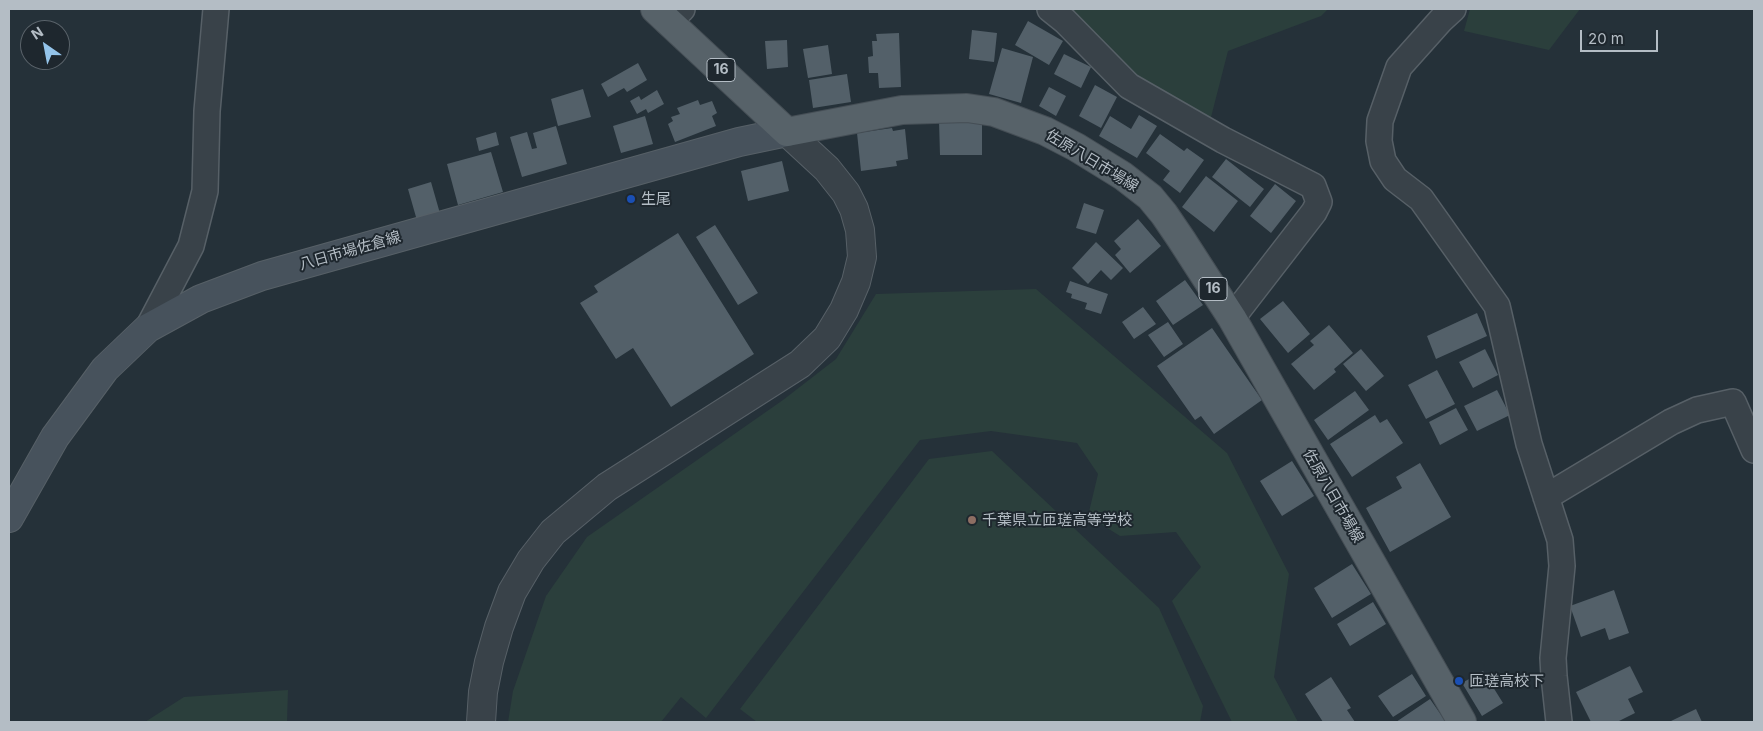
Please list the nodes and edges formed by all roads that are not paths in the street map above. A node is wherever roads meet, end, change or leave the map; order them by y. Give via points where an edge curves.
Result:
1 (216, 9) edge
2 (1050, 9) edge
3 (1454, 9) edge
4 (668, 13) edge
5 (788, 132) junction
6 (1232, 318) junction
7 (148, 328) junction
8 (1754, 450) edge
9 (1546, 497) junction
10 (9, 518) edge
11 (481, 722) edge
12 (1462, 722) edge
13 (1559, 722) edge

1 - 7 street via 204,191 191,246
2 - 6 street via 1129,86 1223,140 1313,186 1319,202 1314,212
3 - 9 street via 1399,68 1380,121 1379,141 1384,161 1395,178 1421,199 1497,306 1529,444
4 - 5 main road, 16
5 - 6 main road, 佐原八日市場線 / 16 via 902,110 934,108 994,112 1046,131 1123,176 1150,197
5 - 7 main road, 八日市場佐倉線 via 730,145 262,276 201,299
5 - 11 street via 827,169 854,209 862,257 844,310 827,338 800,364 607,487 553,532 512,592 489,662
6 - 12 main road, 佐原八日市場線 / 16
7 - 10 main road, 八日市場佐倉線 via 99,376 55,437
8 - 9 street via 1733,402 1697,410 1671,422
9 - 13 street via 1560,540 1562,566 1553,658

